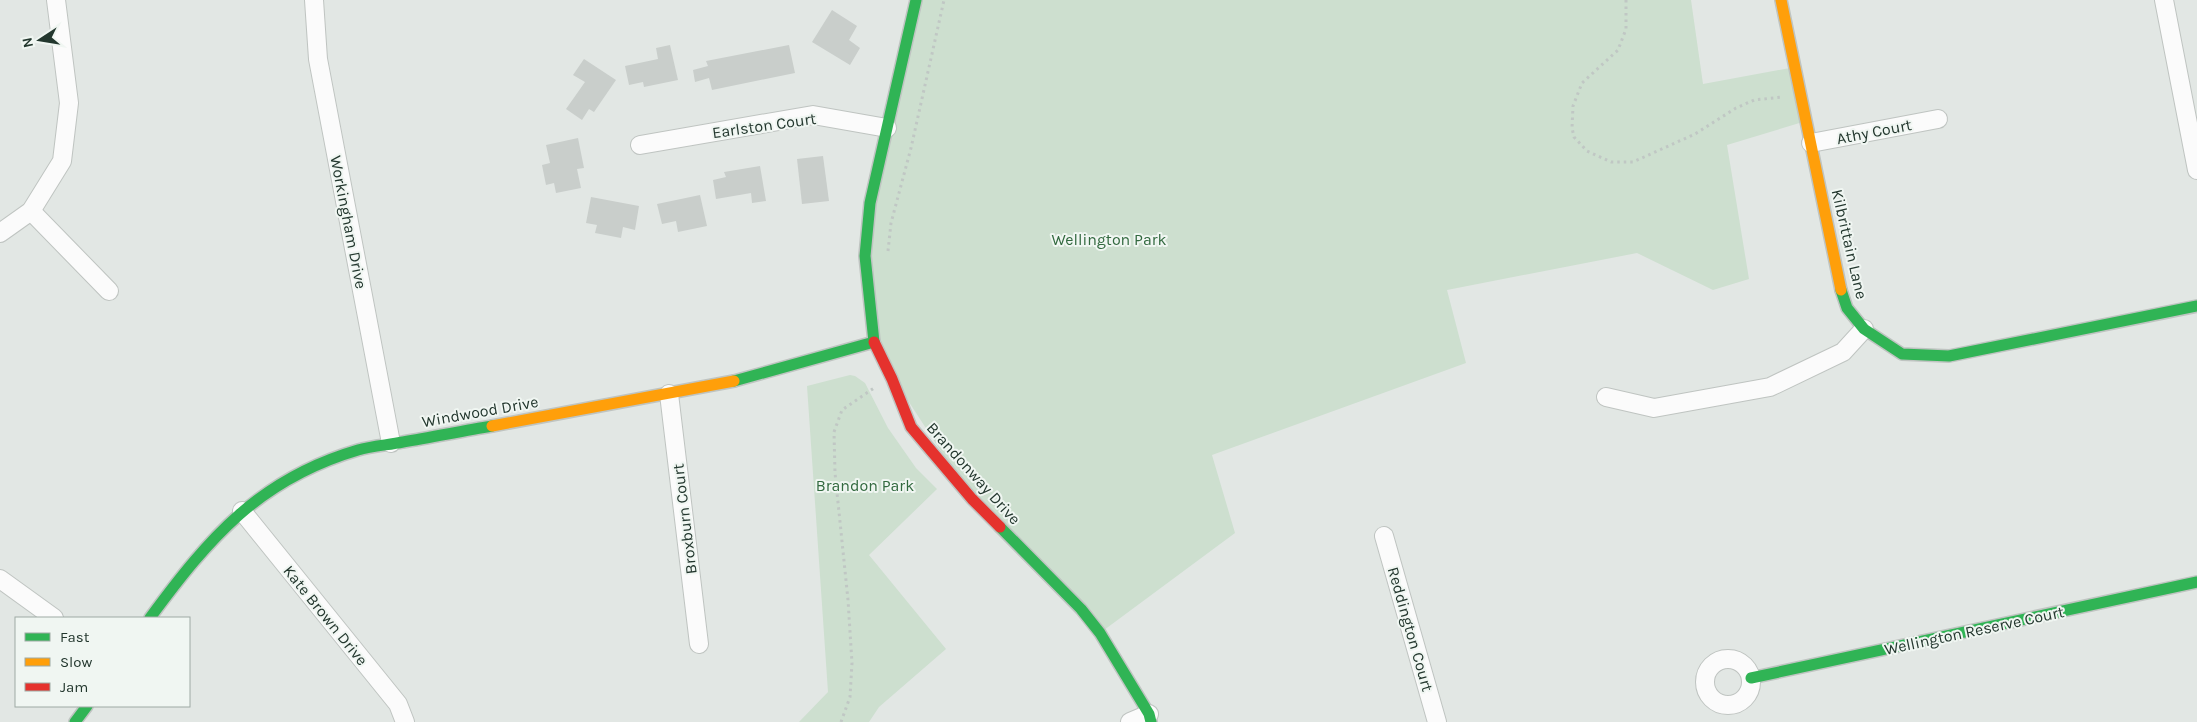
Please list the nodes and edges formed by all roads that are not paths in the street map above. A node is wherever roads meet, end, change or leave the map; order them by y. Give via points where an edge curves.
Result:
1 (56, 0) edge
2 (314, 0) edge
3 (916, 0) edge
4 (1782, 0) edge
5 (2164, 0) edge
6 (1938, 119) dead end
7 (887, 128) junction
8 (1811, 143) junction
9 (640, 145) dead end
10 (2197, 170) edge
11 (31, 211) junction
12 (0, 233) edge
13 (109, 291) dead end
14 (2197, 306) edge
15 (1864, 329) junction
16 (874, 342) junction
17 (669, 394) junction
18 (1606, 397) dead end
19 (391, 443) junction
20 (242, 511) junction
21 (1384, 536) dead end
22 (0, 580) edge
23 (2197, 582) edge
24 (53, 617) edge
25 (151, 617) edge
26 (699, 644) dead end
27 (1751, 678) dead end
28 (86, 707) edge
29 (1150, 718) edge
30 (75, 722) edge
31 (405, 722) edge
32 (1130, 722) edge
33 (1437, 722) edge

1 - 11 street via 69,103 62,161
2 - 19 street, Workingham Drive via 318,59
3 - 7 street, Brandonway Drive
4 - 8 street, Kilbrittain Lane
5 - 10 street
6 - 8 street, Athy Court
7 - 9 street, Earlston Court via 813,115
7 - 16 street, Brandonway Drive via 870,203 864,256
8 - 15 street, Kilbrittain Lane via 1839,282 1847,308
11 - 12 street
11 - 13 street
14 - 15 street, Kilbrittain Lane via 1949,356 1902,354
15 - 18 street via 1843,352 1770,387 1654,408
16 - 17 street, Windwood Drive via 746,379
16 - 29 street, Brandonway Drive via 912,427 972,499 1100,633
17 - 19 street, Windwood Drive
17 - 26 street, Broxburn Court
19 - 20 street, Windwood Drive via 358,450 318,465 274,486
20 - 25 street, Windwood Drive via 178,578
20 - 31 street, Kate Brown Drive via 398,704
21 - 33 street, Reddington Court
22 - 24 street
23 - 27 street, Wellington Reserve Court
28 - 30 street
29 - 32 street

